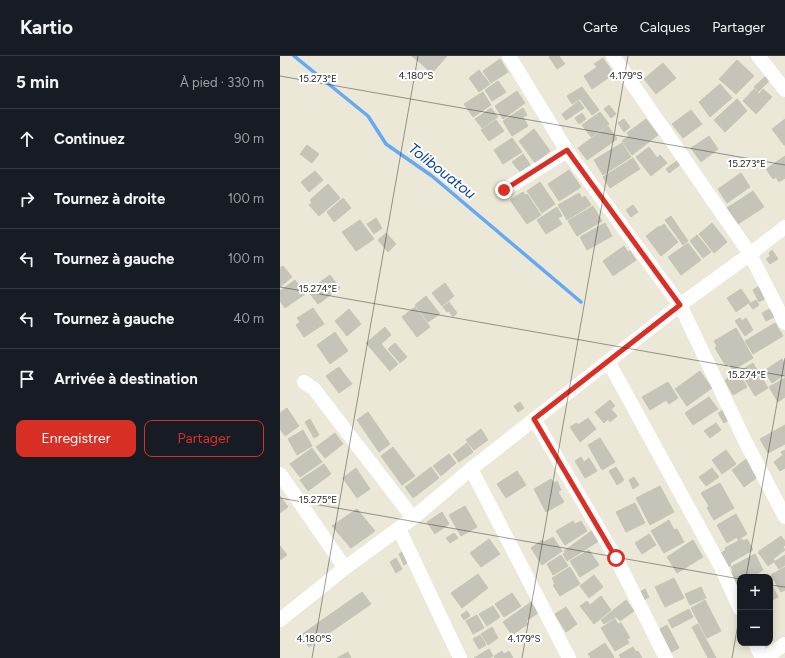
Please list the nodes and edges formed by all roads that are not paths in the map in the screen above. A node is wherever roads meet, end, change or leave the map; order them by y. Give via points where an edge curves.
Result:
1 (509, 56) edge
2 (613, 56) edge
3 (758, 56) edge
4 (785, 90) edge
5 (567, 150) junction
6 (504, 190) dead end
7 (785, 227) edge
8 (750, 254) junction
9 (680, 305) junction
10 (785, 323) edge
11 (608, 361) junction
12 (304, 382) dead end
13 (534, 419) junction
14 (471, 469) junction
15 (280, 474) edge
16 (785, 517) edge
17 (413, 518) junction
18 (399, 529) junction
19 (345, 568) junction
20 (737, 602) edge
21 (280, 620) edge
22 (785, 644) edge
23 (757, 646) edge
24 (460, 658) edge
25 (568, 658) edge
26 (666, 658) edge
27 (764, 658) edge

1 - 5 street
2 - 8 street
3 - 4 street
5 - 6 street
5 - 9 street
7 - 8 street
8 - 9 street
8 - 10 street
9 - 11 street
9 - 16 street via 746,443
11 - 13 street
11 - 20 street via 721,567
12 - 17 street via 314,389
13 - 14 street
13 - 26 street via 616,558
14 - 17 street
14 - 25 street
15 - 19 street
17 - 18 street
18 - 19 street
18 - 24 street
19 - 21 street
22 - 27 street
23 - 27 street

